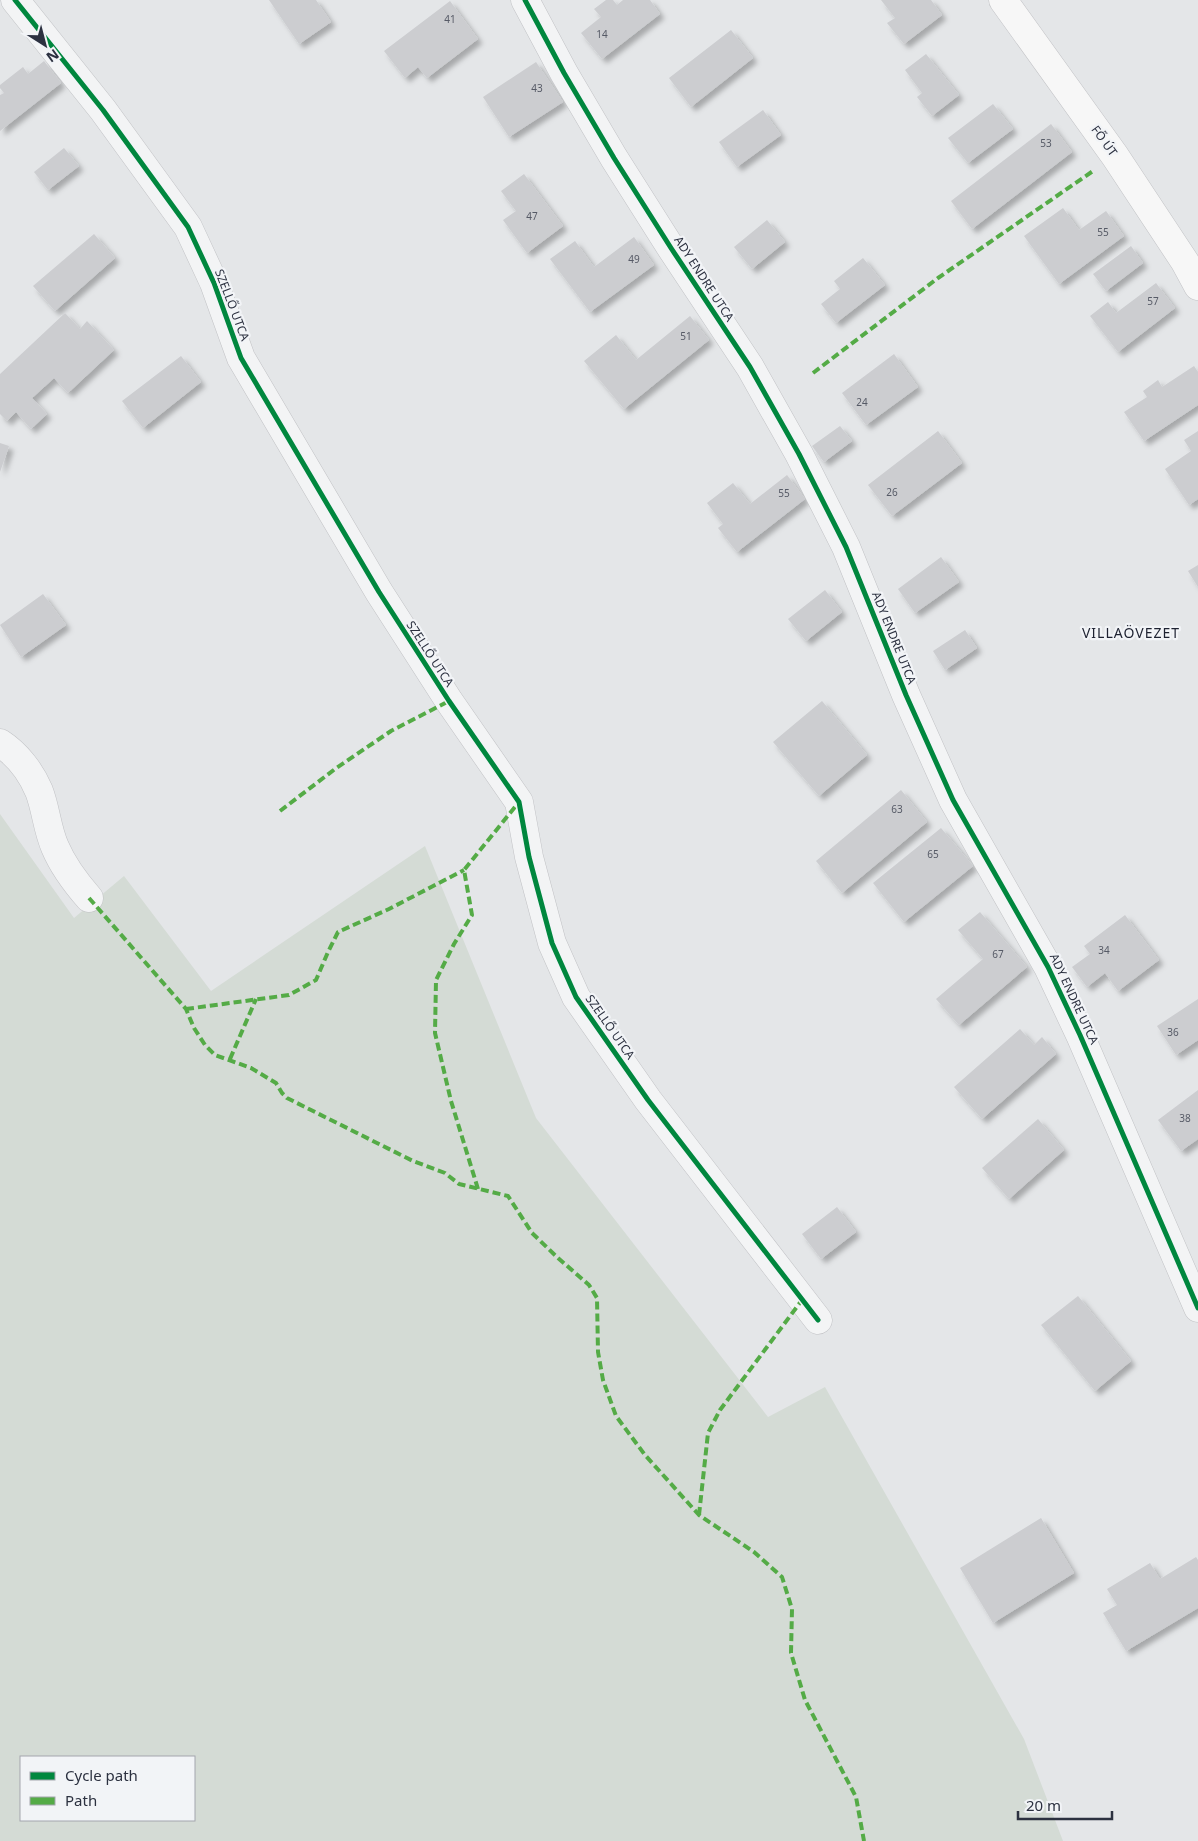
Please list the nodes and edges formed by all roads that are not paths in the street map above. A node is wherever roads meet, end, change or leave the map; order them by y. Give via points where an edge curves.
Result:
1 (15, 0) edge
2 (525, 0) edge
3 (1003, 0) edge
4 (1198, 286) edge
5 (0, 743) edge
6 (89, 898) dead end
7 (1198, 1308) edge
8 (818, 1320) dead end

1 - 8 street, SZELLŐ UTCA via 103,110 188,227 214,283 241,358 378,592 519,802 529,857 552,943 576,997 648,1100
2 - 7 street, ADY ENDRE UTCA via 614,158 750,367 820,496 846,547 952,800 1048,967
3 - 4 main road, FŐ ÚT via 1116,156
5 - 6 street via 13,752 39,790 54,845 65,869

